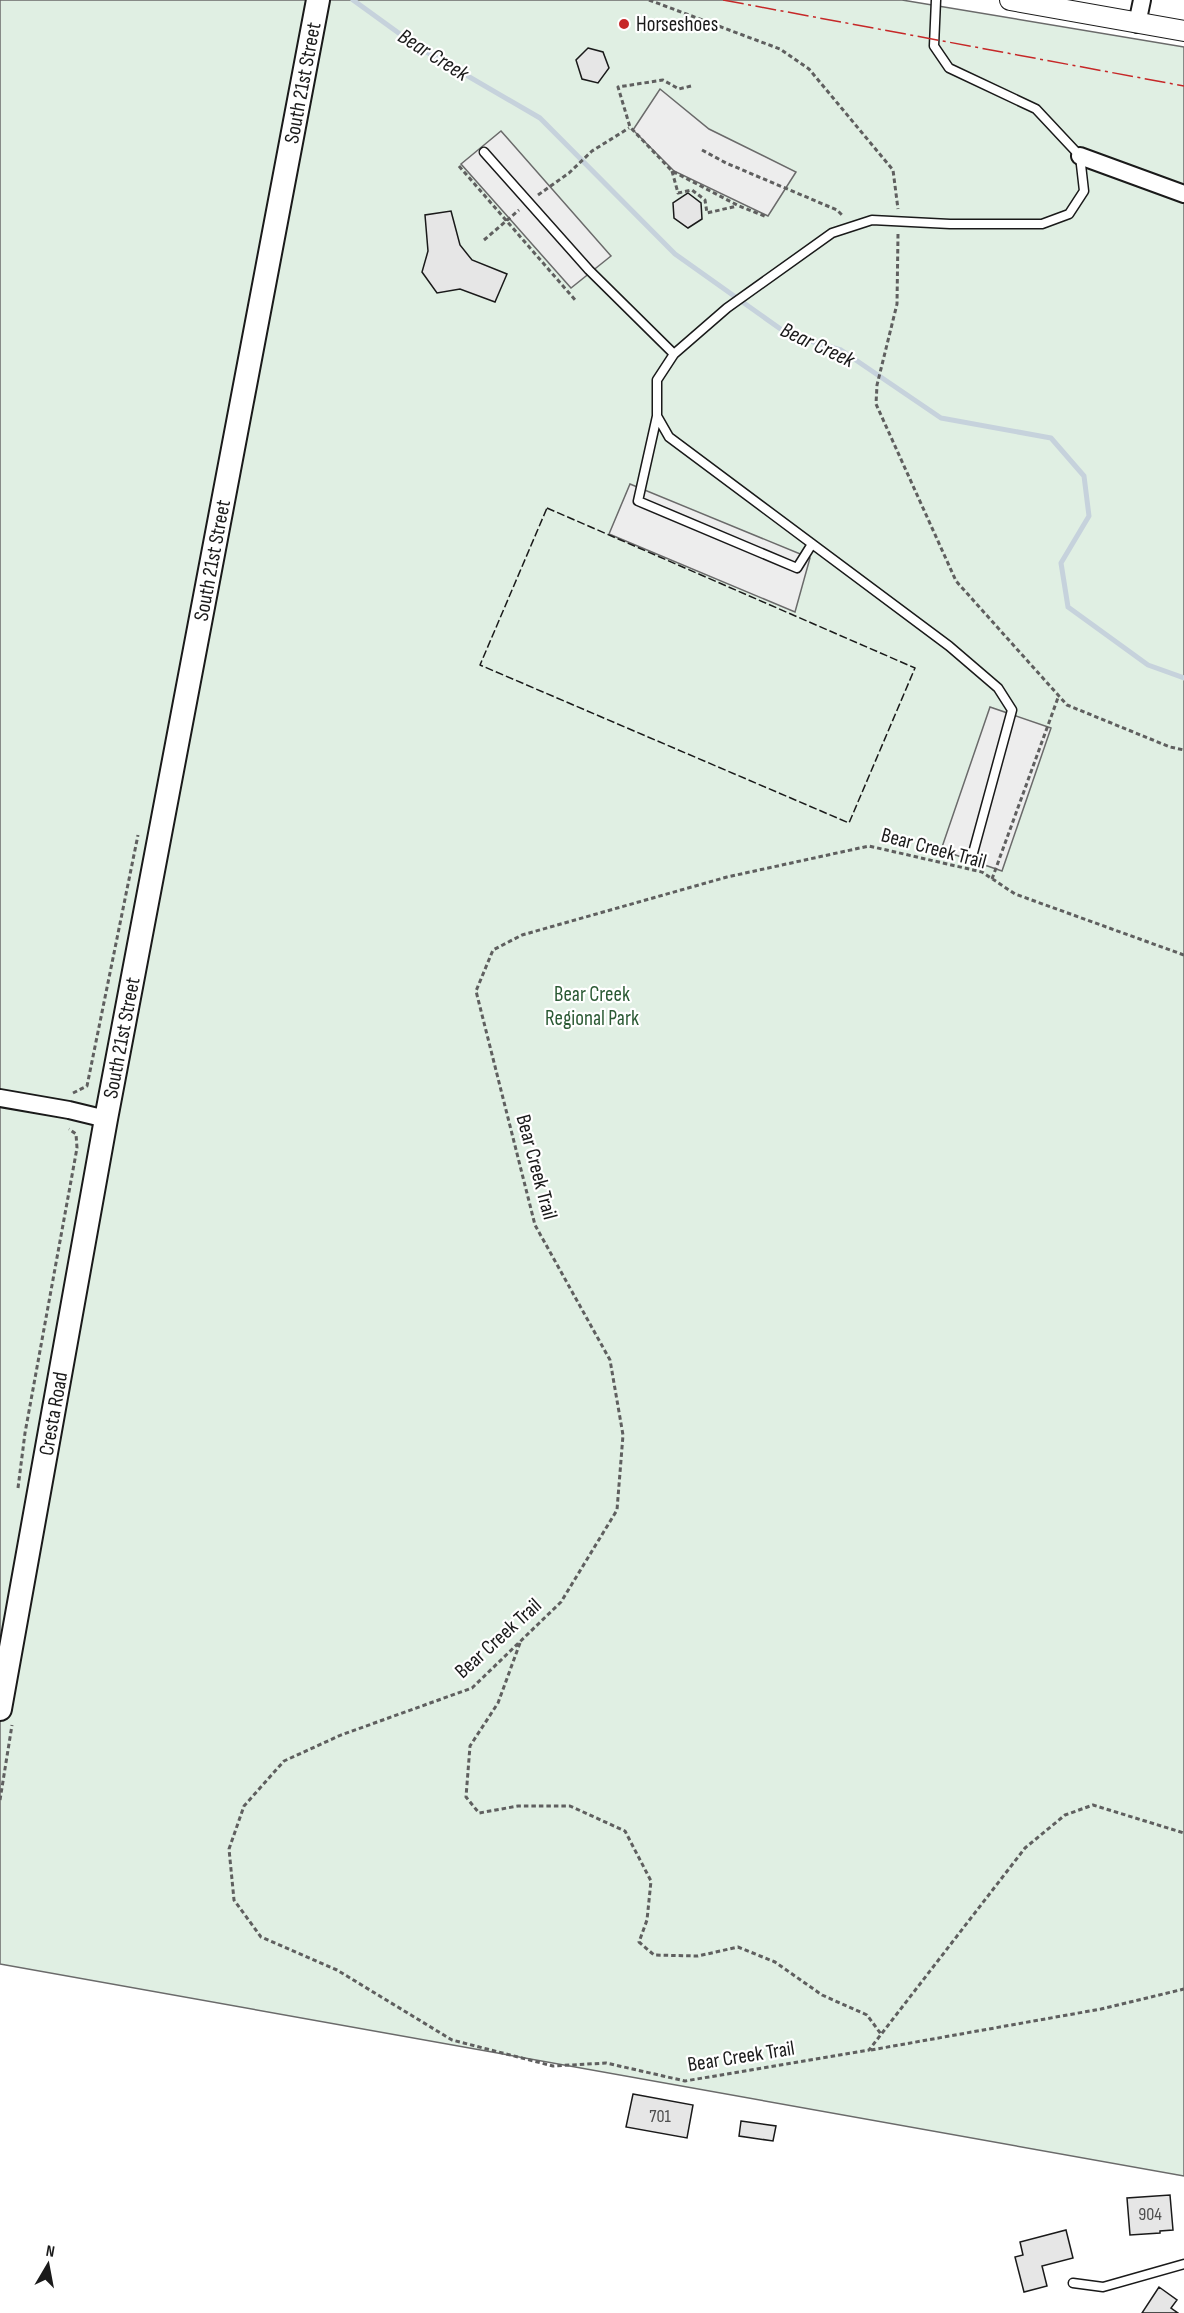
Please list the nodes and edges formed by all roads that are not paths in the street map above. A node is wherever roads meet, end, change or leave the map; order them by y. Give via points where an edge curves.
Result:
1 (318, 0) edge
2 (936, 0) edge
3 (1010, 0) edge
4 (1142, 0) edge
5 (1137, 24) junction
6 (1184, 32) edge
7 (484, 152) dead end
8 (1080, 156) junction
9 (1184, 194) edge
10 (674, 354) junction
11 (657, 416) junction
12 (812, 544) junction
13 (973, 853) dead end
14 (0, 1098) edge
15 (106, 1119) junction
16 (0, 1709) edge
17 (1184, 2264) edge
18 (1072, 2283) dead end

1 - 15 main road, South 21st Street
2 - 8 lane via 934,46 949,68 1036,109
3 - 5 street
4 - 5 street
5 - 6 street
7 - 10 lane via 589,270
8 - 9 street
8 - 10 lane via 1084,191 1069,214 1042,224 950,225 872,220 832,233 727,308
10 - 11 lane via 657,380
11 - 12 lane via 669,437
11 - 12 lane via 638,501 797,568
12 - 13 lane via 949,646 998,688 1012,710
14 - 15 street
15 - 16 main road, Cresta Road
17 - 18 lane via 1103,2287

